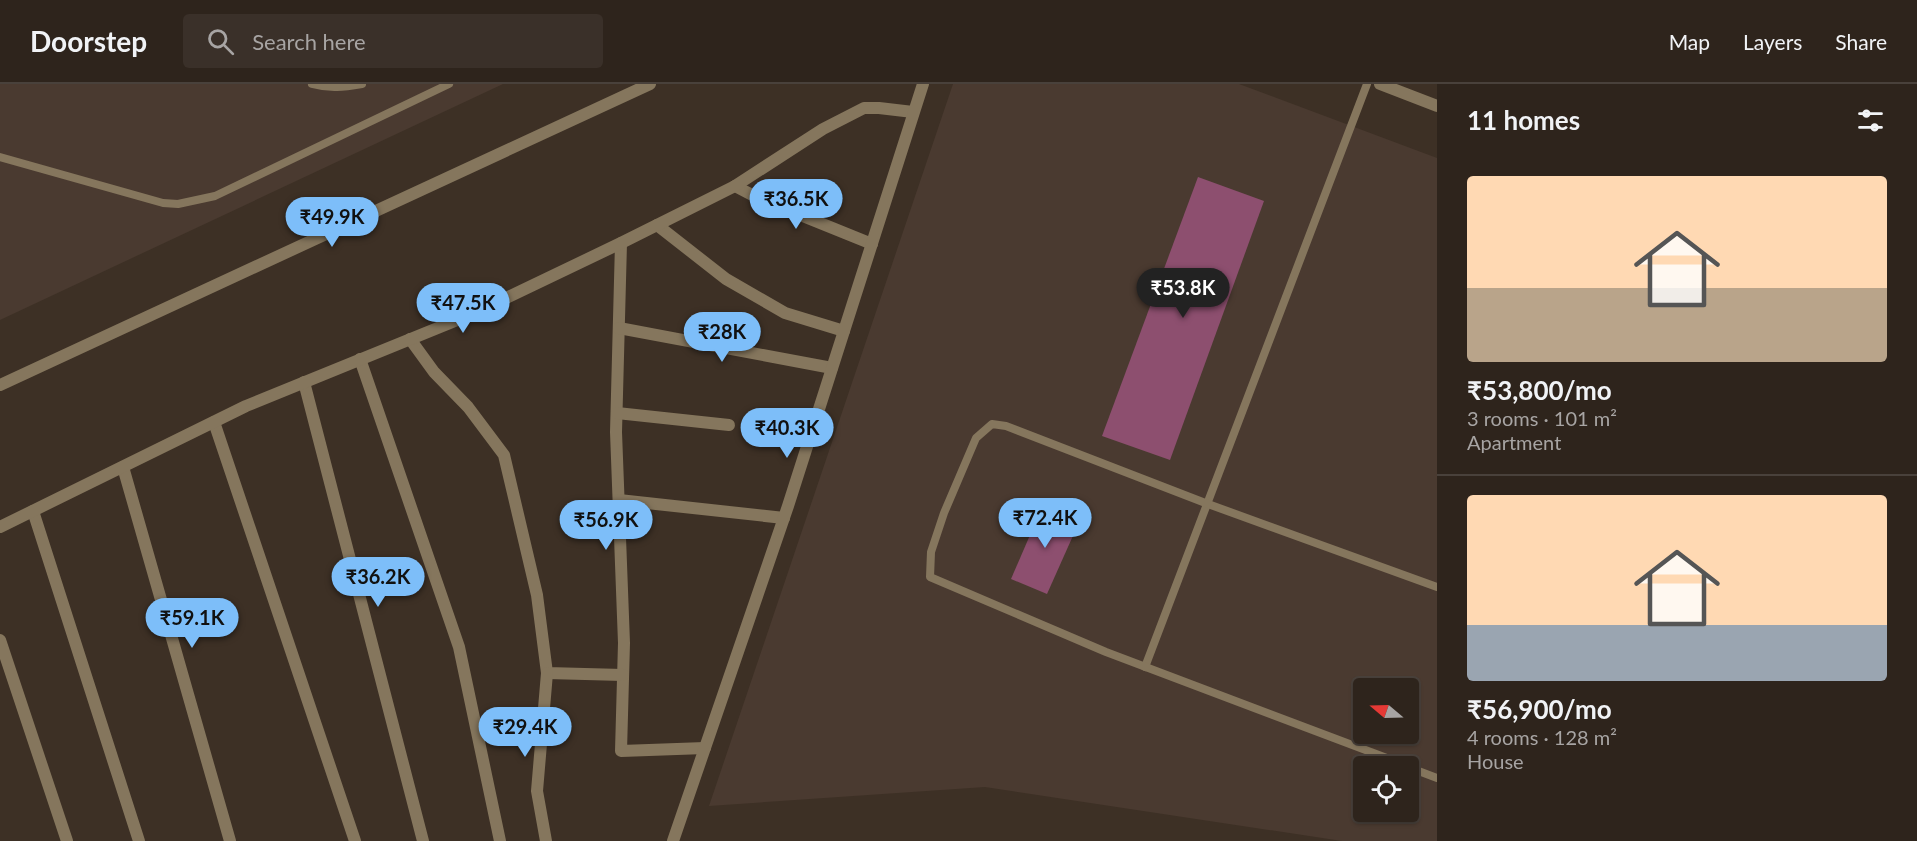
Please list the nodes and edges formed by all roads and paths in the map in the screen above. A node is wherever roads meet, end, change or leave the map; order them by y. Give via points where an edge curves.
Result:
1 (312, 84) edge
2 (362, 84) edge
3 (449, 84) edge
4 (650, 84) edge
5 (923, 84) edge
6 (1367, 84) edge
7 (1380, 84) edge
8 (1437, 106) edge
9 (914, 112) junction
10 (0, 157) edge
11 (735, 186) junction
12 (657, 225) junction
13 (621, 243) junction
14 (872, 244) junction
15 (619, 328) junction
16 (844, 331) junction
17 (410, 339) junction
18 (360, 359) junction
19 (832, 368) junction
20 (304, 382) junction
21 (0, 385) edge
22 (617, 413) junction
23 (214, 422) junction
24 (729, 425) dead end
25 (123, 467) junction
26 (619, 500) junction
27 (1208, 504) junction
28 (33, 511) junction
29 (784, 518) junction
30 (0, 527) edge
31 (1437, 587) edge
32 (0, 640) edge
33 (1145, 667) junction
34 (547, 673) junction
35 (623, 675) junction
36 (705, 748) junction
37 (1379, 756) edge
38 (1419, 771) edge
39 (1437, 778) edge
40 (68, 841) edge
41 (139, 841) edge
42 (230, 841) edge
43 (355, 841) edge
44 (423, 841) edge
45 (500, 841) edge
46 (546, 841) edge
47 (673, 841) edge

1 - 2 lane via 340,88
3 - 10 lane via 215,196 178,204
4 - 21 street
5 - 9 street
6 - 27 lane
7 - 8 street
9 - 11 street via 864,108 823,129
9 - 14 street
11 - 12 street
11 - 14 street
12 - 13 street
12 - 16 street via 726,279 785,313
13 - 15 street
13 - 17 street via 477,312
14 - 16 street
15 - 19 street
15 - 22 street
16 - 19 street
17 - 18 street
17 - 34 street via 504,455 537,594
18 - 20 street
18 - 45 street via 459,647
19 - 29 street
20 - 23 street
20 - 44 street
22 - 24 street
22 - 26 street
23 - 25 street
23 - 43 street
25 - 28 street
25 - 42 street
26 - 29 street
26 - 35 street
27 - 31 lane
27 - 33 lane
27 - 33 lane via 992,424 976,438 944,513 931,552 930,577
28 - 30 street
28 - 41 street
29 - 36 street
32 - 40 street
33 - 37 lane
34 - 35 street
34 - 46 street via 537,791
35 - 36 street via 621,751
36 - 47 street
38 - 39 lane

